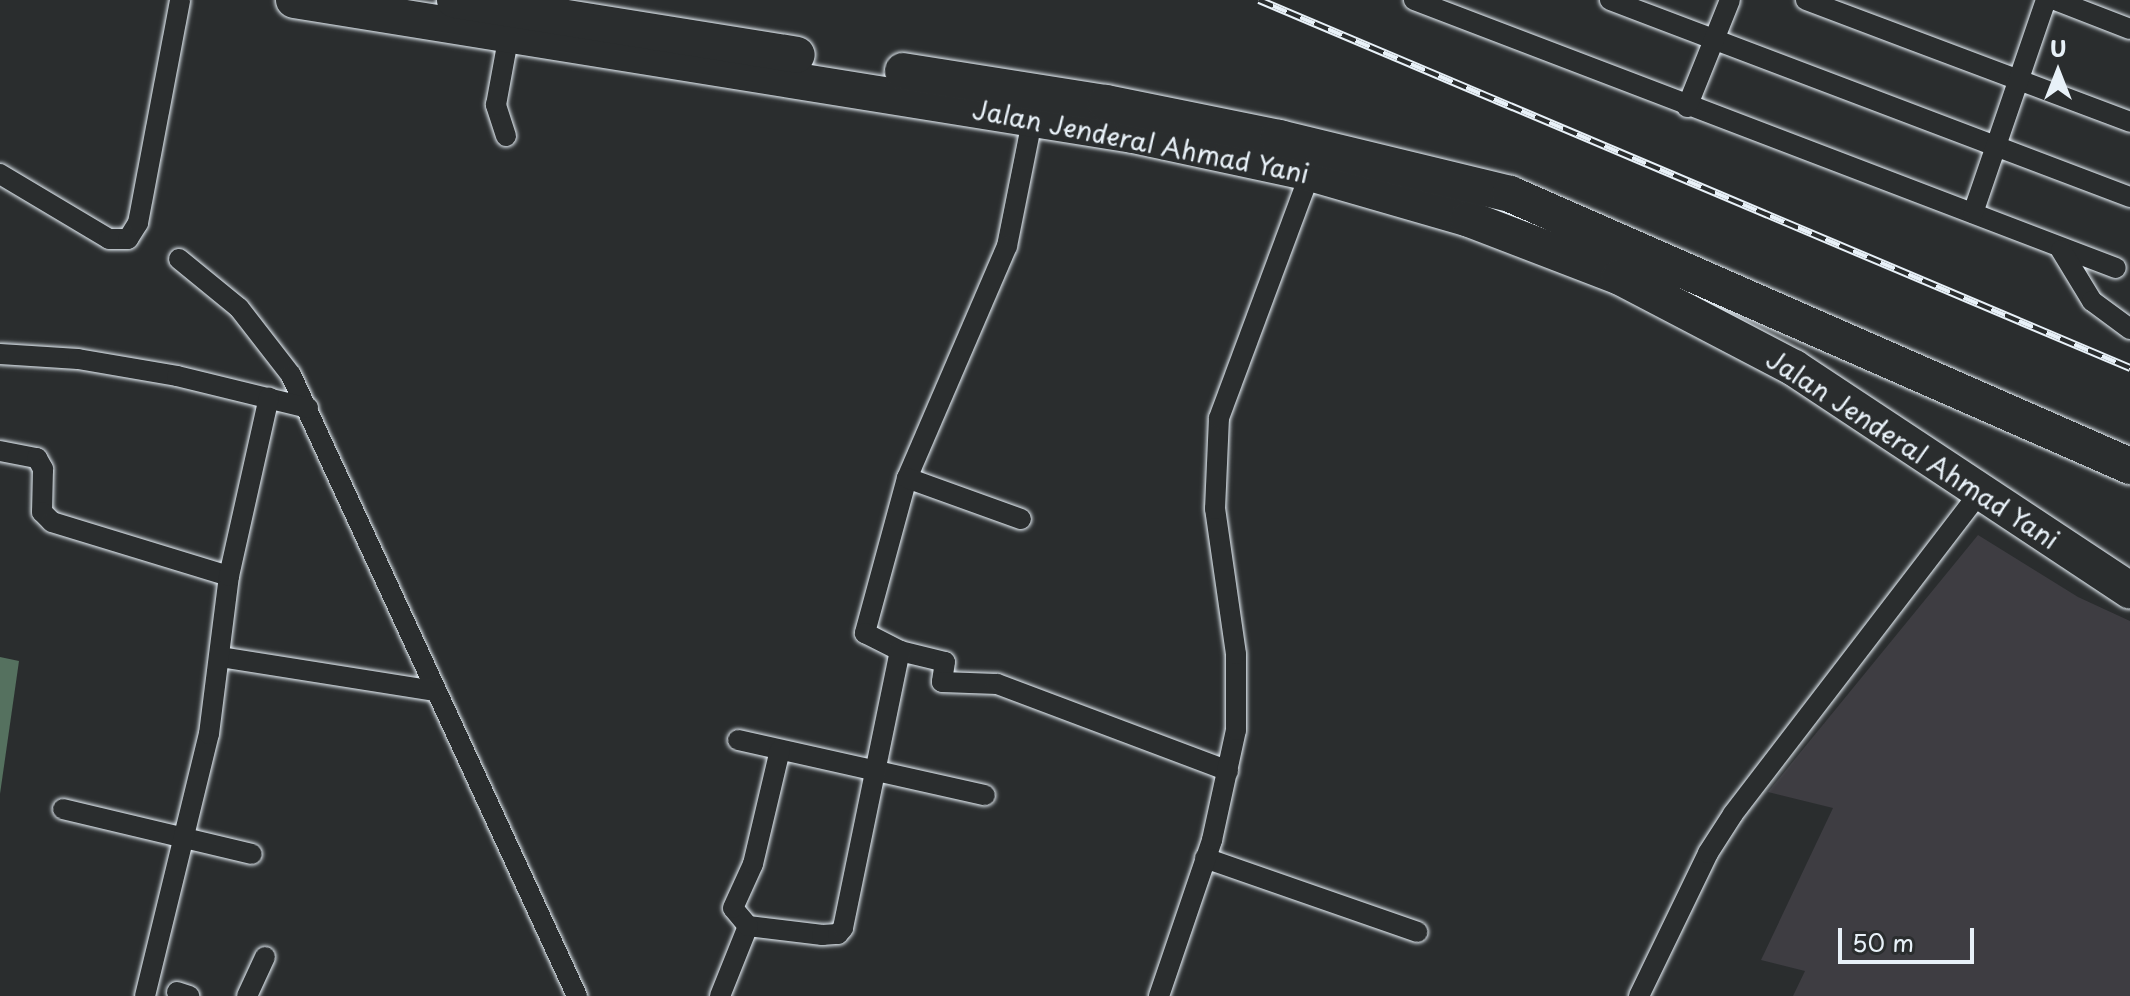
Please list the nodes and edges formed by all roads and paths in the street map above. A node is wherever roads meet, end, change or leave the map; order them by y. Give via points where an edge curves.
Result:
1 (180, 0) edge
2 (294, 0) edge
3 (455, 0) edge
4 (1414, 0) edge
5 (1610, 0) edge
6 (1730, 0) edge
7 (1806, 0) edge
8 (2046, 0) edge
9 (2055, 0) edge
10 (1441, 5) edge
11 (597, 12) edge
12 (2129, 26) edge
13 (509, 34) junction
14 (1716, 39) junction
15 (2018, 77) junction
16 (1687, 107) junction
17 (1033, 116) junction
18 (2130, 122) edge
19 (506, 136) dead end
20 (1993, 146) junction
21 (1310, 173) junction
22 (0, 174) edge
23 (2130, 197) edge
24 (1973, 213) junction
25 (2061, 250) junction
26 (179, 259) dead end
27 (2116, 268) dead end
28 (2130, 329) edge
29 (0, 354) edge
30 (269, 397) junction
31 (308, 408) junction
32 (0, 451) edge
33 (2130, 466) edge
34 (907, 478) junction
35 (1981, 491) junction
36 (1021, 519) dead end
37 (2092, 566) junction
38 (2130, 569) edge
39 (229, 576) junction
40 (2130, 590) edge
41 (900, 651) junction
42 (220, 657) junction
43 (435, 691) junction
44 (738, 740) dead end
45 (780, 750) junction
46 (1228, 771) junction
47 (878, 772) junction
48 (985, 795) dead end
49 (63, 809) dead end
50 (187, 839) junction
51 (252, 854) dead end
52 (1205, 858) junction
53 (748, 926) junction
54 (1418, 932) dead end
55 (265, 957) dead end
56 (145, 996) edge
57 (247, 996) edge
58 (577, 996) edge
59 (720, 996) edge
60 (1159, 996) edge
61 (1639, 996) edge

1 - 22 street via 138,223 128,239 109,239
2 - 13 highway, Jalan Jenderal Ahmad Yani
3 - 11 highway, Jalan Jenderal Ahmad Yani
4 - 10 street
5 - 14 street
6 - 14 street
7 - 15 street
8 - 15 street
9 - 12 street
10 - 16 street
11 - 33 highway, Jalan Jenderal Ahmad Yani via 1106,103 1467,182 1552,210
13 - 17 highway, Jalan Jenderal Ahmad Yani
13 - 19 street via 496,105
14 - 16 street
14 - 20 street
15 - 18 street
15 - 20 street
16 - 24 street
17 - 21 highway, Jalan Jenderal Ahmad Yani
17 - 34 street via 1007,246
20 - 23 street
20 - 24 street
21 - 35 highway, Jalan Jenderal Ahmad Yani via 1496,228 1620,277 1794,368
21 - 46 street via 1219,418 1215,509 1236,654 1236,730
24 - 25 street
25 - 27 street
25 - 28 street via 2092,301
26 - 31 street via 254,324
29 - 30 street via 78,359
30 - 31 street
30 - 39 street
31 - 43 street
32 - 39 street via 37,458 43,469 42,512 52,522
34 - 36 street
34 - 41 street via 865,622 869,638
35 - 37 highway, Jalan Jenderal Ahmad Yani
35 - 61 street via 1733,814 1708,853
37 - 38 highway
37 - 40 highway, Jalan Jenderal Ahmad Yani
39 - 42 street
41 - 46 street via 945,662 942,682 997,684
41 - 47 street
42 - 43 street
42 - 50 street
43 - 58 street
44 - 45 street
45 - 47 street
45 - 53 street via 753,864 733,908
46 - 52 street
47 - 48 street
47 - 53 street via 838,934
49 - 50 street
50 - 51 street
50 - 56 street
52 - 54 street
52 - 60 street
53 - 59 street
55 - 57 street

